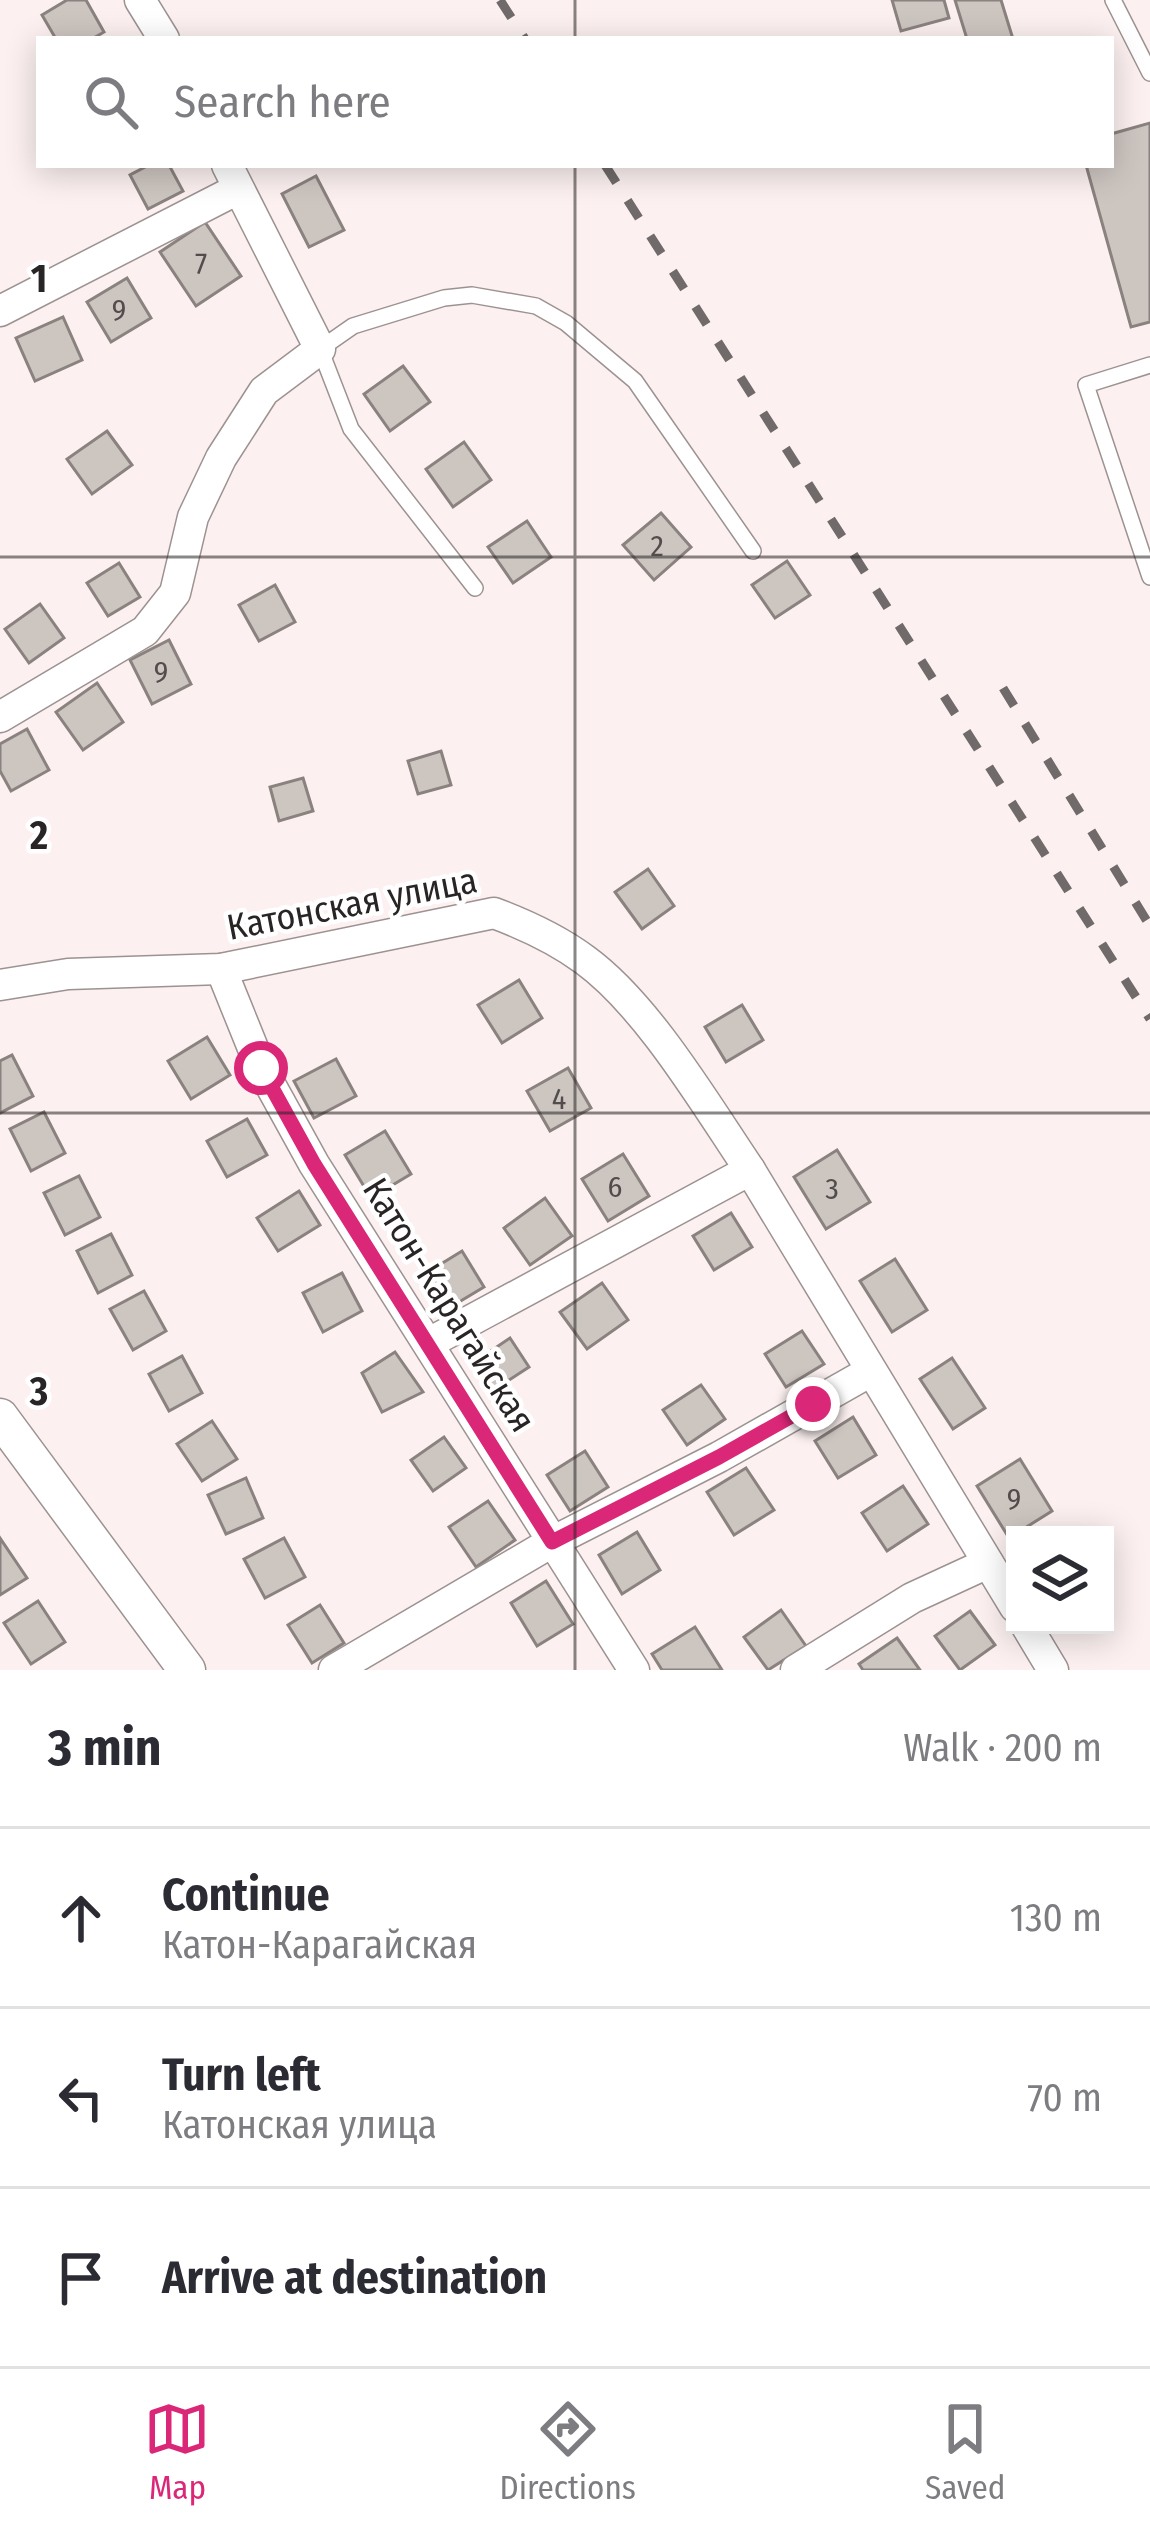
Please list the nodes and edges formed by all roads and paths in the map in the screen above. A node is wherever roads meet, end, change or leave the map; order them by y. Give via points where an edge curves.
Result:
1 (140, 0) edge
2 (1113, 0) edge
3 (162, 36) edge
4 (1150, 73) edge
5 (232, 177) edge
6 (0, 311) edge
7 (320, 349) junction
8 (1150, 365) edge
9 (753, 551) dead end
10 (1150, 577) edge
11 (475, 588) dead end
12 (0, 717) edge
13 (221, 969) junction
14 (0, 985) edge
15 (751, 1170) junction
16 (429, 1343) junction
17 (871, 1371) junction
18 (0, 1418) edge
19 (552, 1542) junction
20 (988, 1563) junction
21 (1006, 1592) edge
22 (1031, 1634) edge
23 (188, 1670) edge
24 (334, 1670) edge
25 (634, 1670) edge
26 (796, 1670) edge
27 (1053, 1670) edge

1 - 3 street
2 - 4 lane
5 - 6 street
5 - 7 street
7 - 9 lane via 353,326 444,298 536,306 635,381
7 - 11 lane via 351,429
7 - 12 street via 264,391 232,441 193,517 175,593 145,631
8 - 10 lane via 1086,385
13 - 14 street, Катонская улица via 68,974
13 - 15 street, Катонская улица via 494,914 527,926 611,985
13 - 16 street, Катон-Карагайская via 261,1068 314,1164
15 - 16 street
15 - 17 street, Катонская улица
16 - 19 street, Катон-Карагайская
17 - 19 street
17 - 20 street, Катонская улица
18 - 23 street
19 - 24 street
19 - 25 street, Катон-Карагайская
20 - 21 street, Катонская улица
20 - 26 street via 912,1598
22 - 27 street

